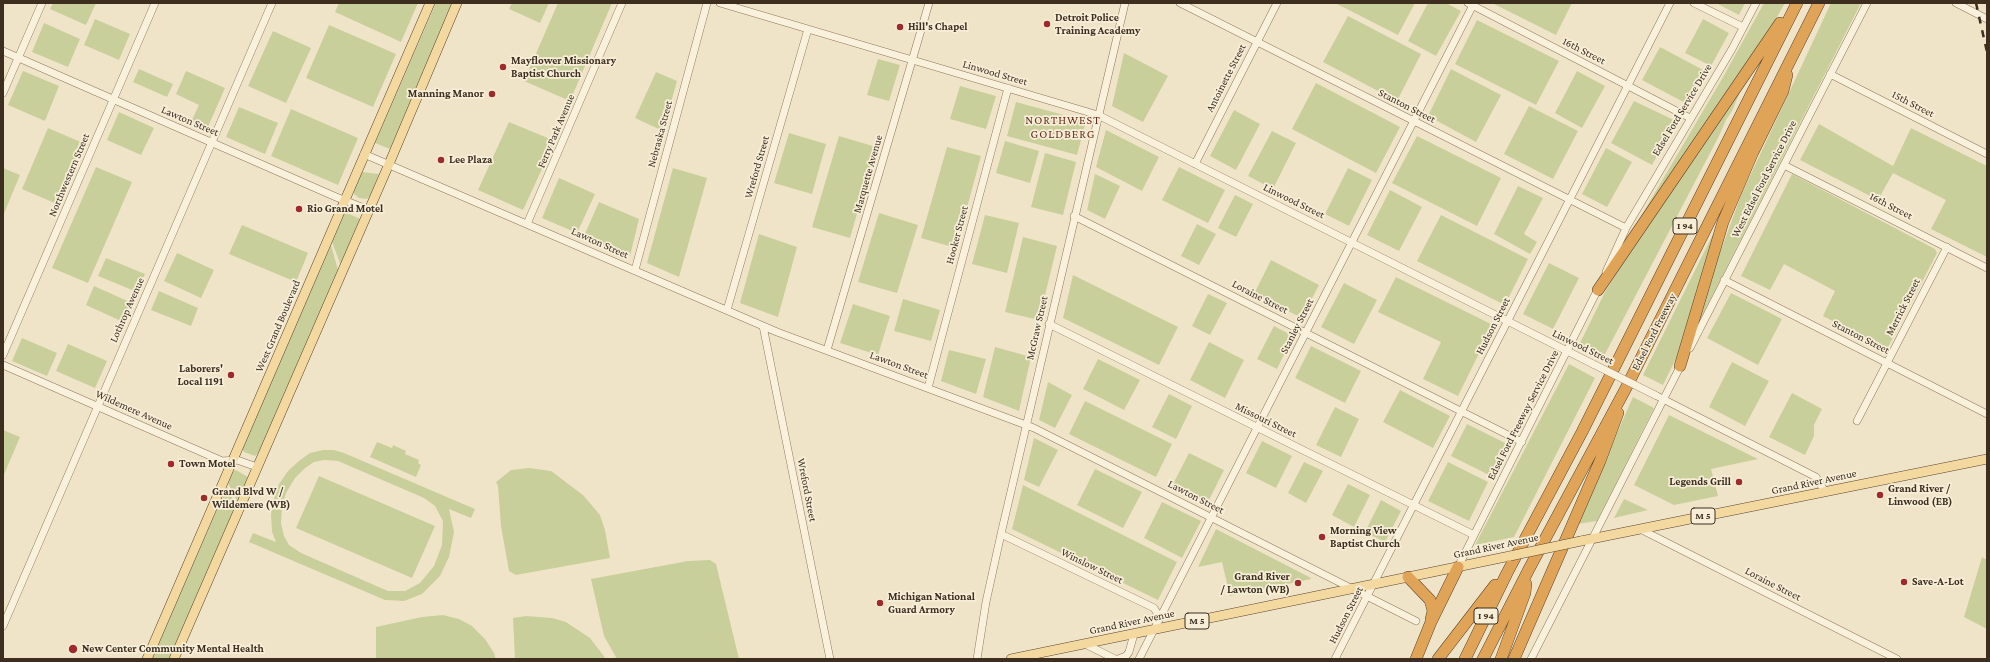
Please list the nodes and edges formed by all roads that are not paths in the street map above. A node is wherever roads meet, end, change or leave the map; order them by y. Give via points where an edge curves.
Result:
1 (42, 3) edge
2 (155, 3) edge
3 (272, 3) edge
4 (430, 3) edge
5 (457, 3) edge
6 (622, 3) edge
7 (707, 3) edge
8 (720, 3) edge
9 (928, 3) edge
10 (1125, 3) edge
11 (1180, 3) edge
12 (1277, 3) edge
13 (1670, 3) edge
14 (1694, 3) edge
15 (1756, 3) edge
16 (1795, 3) edge
17 (1819, 3) edge
18 (1867, 3) edge
19 (1956, 3) edge
20 (1471, 4) edge
21 (1987, 19) edge
22 (1743, 27) junction
23 (808, 29) junction
24 (1257, 42) junction
25 (3, 51) edge
26 (1792, 56) junction
27 (18, 57) junction
28 (912, 60) junction
29 (1830, 74) junction
30 (1628, 86) junction
31 (1008, 88) junction
32 (3, 93) edge
33 (113, 100) junction
34 (1098, 115) junction
35 (1690, 118) junction
36 (1414, 122) junction
37 (212, 143) junction
38 (364, 154) junction
39 (1987, 154) edge
40 (389, 164) junction
41 (1195, 164) junction
42 (1784, 165) junction
43 (345, 200) junction
44 (1569, 200) junction
45 (369, 210) junction
46 (1074, 216) junction
47 (527, 224) junction
48 (1626, 228) junction
49 (1352, 242) junction
50 (1946, 247) junction
51 (1987, 268) edge
52 (635, 270) junction
53 (1724, 280) junction
54 (1598, 290) junction
55 (727, 310) junction
56 (1508, 321) junction
57 (1049, 324) junction
58 (764, 326) junction
59 (1306, 332) junction
60 (827, 350) junction
61 (1568, 352) junction
62 (3, 355) edge
63 (1887, 363) junction
64 (3, 365) edge
65 (1680, 366) junction
66 (928, 388) junction
67 (1626, 388) junction
68 (1664, 400) junction
69 (97, 406) junction
70 (1462, 411) junction
71 (1987, 414) edge
72 (1857, 420) dead end
73 (1026, 425) junction
74 (1257, 428) junction
75 (1522, 442) junction
76 (1987, 459) edge
77 (233, 460) junction
78 (257, 467) junction
79 (1825, 492) junction
80 (1414, 506) junction
81 (1211, 517) junction
82 (1640, 530) junction
83 (1001, 534) junction
84 (1474, 535) junction
85 (1593, 538) junction
86 (1458, 567) junction
87 (1529, 569) junction
88 (1507, 573) junction
89 (1408, 578) junction
90 (1374, 584) junction
91 (1354, 589) junction
92 (1368, 596) junction
93 (1416, 621) dead end
94 (1431, 622) junction
95 (3, 626) edge
96 (1154, 630) junction
97 (1134, 634) junction
98 (1085, 644) junction
99 (147, 659) edge
100 (174, 659) edge
101 (830, 659) edge
102 (977, 659) edge
103 (1011, 659) edge
104 (1115, 659) edge
105 (1118, 659) edge
106 (1139, 659) edge
107 (1335, 659) edge
108 (1416, 659) edge
109 (1438, 659) edge
110 (1465, 659) edge
111 (1483, 659) edge
112 (1501, 659) edge
113 (1514, 659) edge
114 (1531, 659) edge
115 (1897, 659) edge

1 - 27 street
2 - 33 street, Northwestern Street
3 - 37 street, Lothrop Avenue
4 - 38 main road, West Grand Boulevard
5 - 40 main road
6 - 47 street, Ferry Park Avenue
7 - 52 street, Nebraska Street
8 - 23 street, Linwood Street
9 - 28 street, Marquette Avenue
10 - 34 street, McGraw Street
11 - 24 street, Stanton Street
12 - 24 street, Antoinette Street
13 - 30 street, Hudson Street
14 - 22 street
15 - 22 street, Edsel Ford Service Drive
16 - 54 highway
16 - 88 highway, Edsel Ford Freeway / I 94 via 1582,432
17 - 26 highway, Edsel Ford Freeway / I 94
18 - 29 street, West Edsel Ford Service Drive
19 - 21 street
20 - 30 street, 16th Street
20 - 36 street, Stanley Street
22 - 35 street, Edsel Ford Service Drive
23 - 28 street, Linwood Street
23 - 55 street, Wreford Street
24 - 36 street, Stanton Street
24 - 41 street, Antoinette Street
25 - 27 street, Lawton Street
26 - 65 highway via 1783,91 1723,222
26 - 67 highway, Edsel Ford Freeway / I 94
27 - 32 street
27 - 33 street, Lawton Street
28 - 31 street, Linwood Street
28 - 60 street, Marquette Avenue
29 - 39 street, 15th Street
29 - 42 street, West Edsel Ford Service Drive
30 - 35 street, 16th Street
30 - 44 street, Hudson Street
31 - 34 street, Linwood Street
31 - 66 street, Hooker Street
33 - 37 street, Lawton Street
33 - 62 street, Northwestern Street
34 - 41 street, Linwood Street
34 - 46 street, McGraw Street
35 - 48 street, Edsel Ford Service Drive
36 - 44 street, Stanton Street
36 - 49 street, Stanley Street
37 - 43 street, Lawton Street
37 - 69 street, Lothrop Avenue
38 - 40 street, Lawton Street
38 - 43 main road, West Grand Boulevard
40 - 45 main road
40 - 47 street, Lawton Street
41 - 49 street, Linwood Street
42 - 50 street, 16th Street
42 - 53 street, West Edsel Ford Service Drive
43 - 45 street, Lawton Street
43 - 77 main road, West Grand Boulevard
44 - 48 street, Stanton Street
44 - 56 street, Hudson Street
45 - 78 main road
46 - 57 street, McGraw Street
46 - 59 street, Loraine Street
47 - 52 street, Lawton Street
48 - 54 street, Edsel Ford Freeway Service Drive
49 - 56 street, Linwood Street
49 - 59 street, Stanley Street
50 - 51 street, 16th Street
50 - 63 street, Merrick Street
52 - 55 street, Lawton Street
53 - 63 street, Stanton Street
53 - 65 street, West Edsel Ford Service Drive
54 - 61 street, Edsel Ford Freeway Service Drive
55 - 58 street, Lawton Street
56 - 61 street, Linwood Street
56 - 70 street, Hudson Street
57 - 73 street, McGraw Street
57 - 74 street, Missouri Street
58 - 60 street, Lawton Street
58 - 101 street, Wreford Street
59 - 70 street, Loraine Street
59 - 74 street, Stanley Street
60 - 66 street, Lawton Street
61 - 68 street, Linwood Street, bridge
61 - 75 street, Edsel Ford Freeway Service Drive
63 - 71 street, Stanton Street
63 - 72 street, Merrick Street
64 - 69 street, Wildemere Avenue
65 - 68 street
66 - 73 street, Lawton Street
67 - 87 highway, Edsel Ford Freeway / I 94
67 - 113 highway via 1616,422
68 - 79 street, Linwood Street via 1816,477
68 - 85 street
69 - 77 street, Wildemere Avenue via 222,461
69 - 95 street, Lothrop Avenue
70 - 75 street, Loraine Street
70 - 80 street, Hudson Street
73 - 81 street, Lawton Street
73 - 83 street, McGraw Street
74 - 80 street, Missouri Street
74 - 81 street, Stanley Street
75 - 84 street, Edsel Ford Freeway Service Drive
76 - 79 main road, Grand River Avenue / M 5
77 - 78 street, Wildemere Avenue
77 - 99 main road, West Grand Boulevard
78 - 100 main road
79 - 82 main road, Grand River Avenue / M 5
80 - 84 street, Missouri Street
80 - 90 street, Hudson Street
81 - 91 street, Lawton Street
81 - 96 street, Stanley Street
82 - 85 main road, Grand River Avenue / M 5
82 - 115 street, Loraine Street
83 - 96 street, Winslow Street via 1154,608 1157,613
83 - 102 street, McGraw Street
84 - 86 street, Edsel Ford Freeway Service Drive
85 - 86 main road, Grand River Avenue / M 5, bridge
85 - 114 street
86 - 89 main road, Grand River Avenue / M 5
86 - 94 highway
87 - 111 highway, Edsel Ford Freeway / I 94
87 - 112 highway via 1525,593
88 - 109 highway
88 - 110 highway, Edsel Ford Freeway / I 94
89 - 90 main road, Grand River Avenue / M 5
89 - 94 highway via 1430,600
90 - 91 main road, Grand River Avenue / M 5
90 - 92 street, Hudson Street
91 - 92 street, Lawton Street
91 - 96 main road, Grand River Avenue / M 5
92 - 93 street, Lawton Street
92 - 107 street, Hudson Street
94 - 108 highway
96 - 97 main road, Grand River Avenue / M 5
96 - 106 street, Stanley Street
97 - 98 main road, Grand River Avenue / M 5
97 - 105 street via 1129,652
98 - 103 main road, Grand River Avenue / M 5
98 - 104 street

